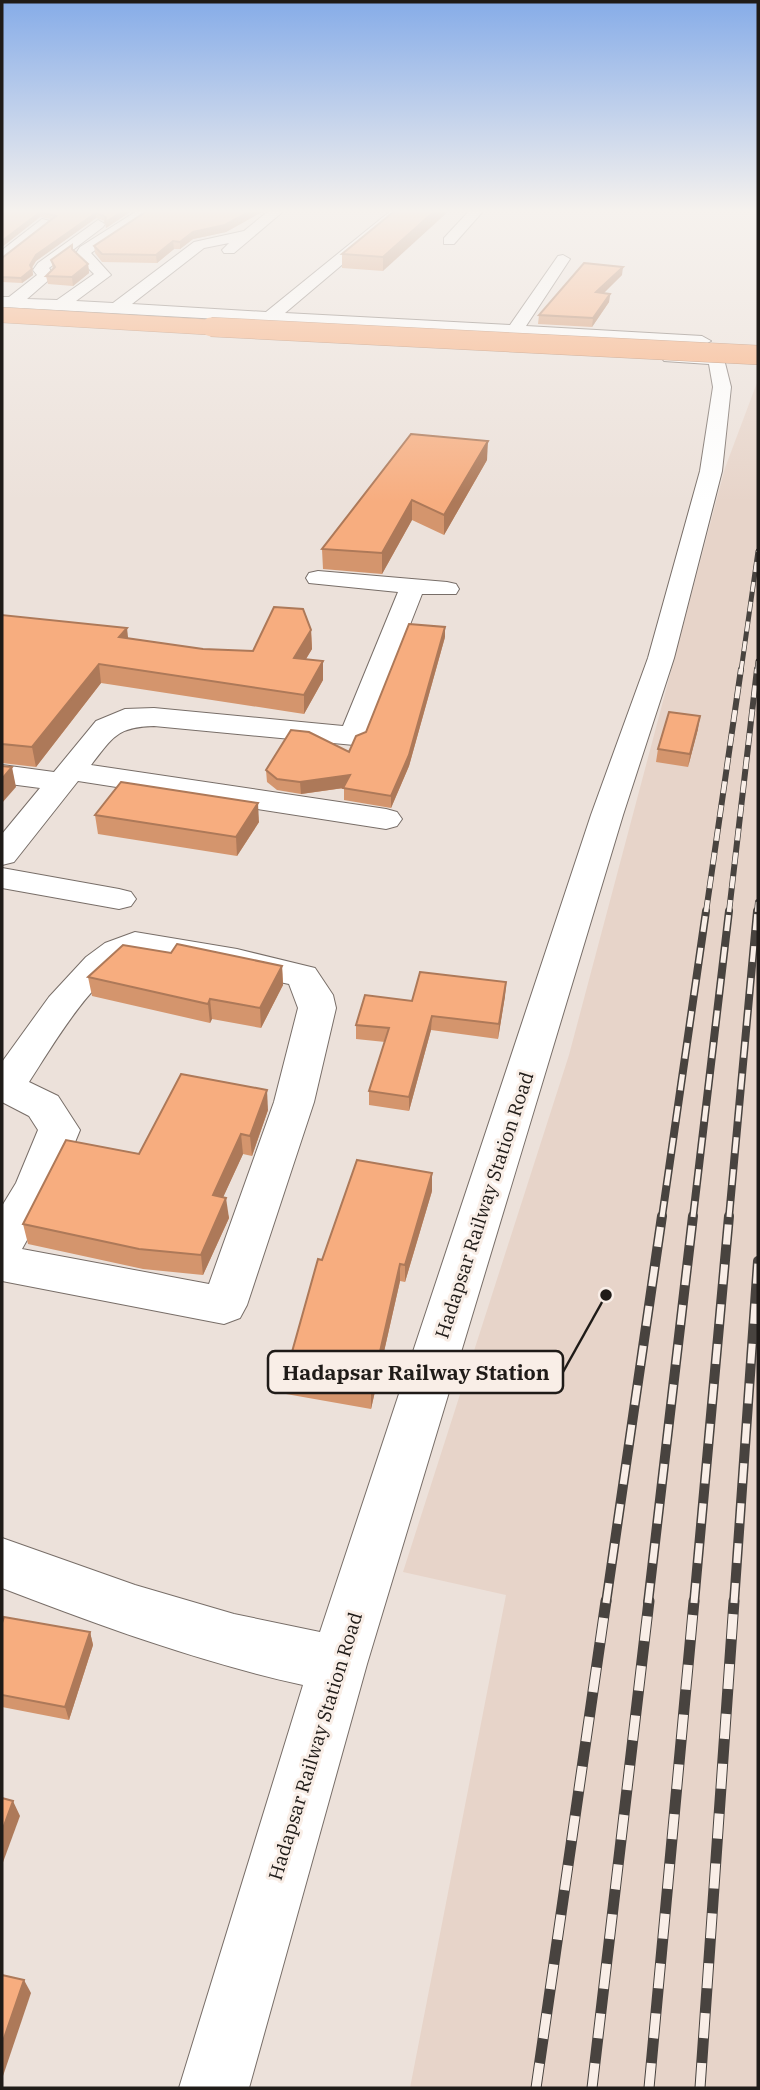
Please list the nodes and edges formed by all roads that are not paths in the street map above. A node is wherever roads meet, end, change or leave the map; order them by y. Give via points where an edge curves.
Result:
1 (33, 307) edge
2 (109, 307) edge
3 (118, 307) joint
4 (283, 307) edge
5 (531, 307) edge
6 (4, 309) edge
7 (204, 312) junction
8 (270, 317) junction
9 (186, 330) junction
10 (513, 333) junction
11 (758, 347) edge
12 (726, 352) edge
13 (318, 578) dead end
14 (412, 586) junction
15 (447, 589) dead end
16 (2, 774) edge
17 (66, 777) junction
18 (386, 819) dead end
19 (2, 855) edge
20 (2, 878) edge
21 (119, 900) dead end
22 (3, 1088) edge
23 (2, 1244) edge
24 (2, 1263) edge
25 (2, 1563) edge
26 (338, 1664) junction
27 (214, 2088) edge

1 - 6 street
2 - 3 street
3 - 7 street
4 - 8 street
5 - 10 street
6 - 9 street
6 - 11 highway, bridge via 517,339
6 - 12 highway, bridge via 453,342
7 - 8 street
7 - 9 street
8 - 10 street
9 - 12 street
10 - 12 street
12 - 26 street, Hadapsar Railway Station Road via 711,471 660,657
13 - 14 street
14 - 15 street
14 - 17 street via 354,736 125,718 106,727
16 - 17 street
17 - 18 street
17 - 19 street
20 - 21 street
22 - 23 street via 51,1111 59,1130 36,1186
22 - 24 street via 97,967 136,942 290,972 302,976 314,995 317,1008 294,1102 224,1305
25 - 26 street via 135,1612 234,1642
26 - 27 street, Hadapsar Railway Station Road

